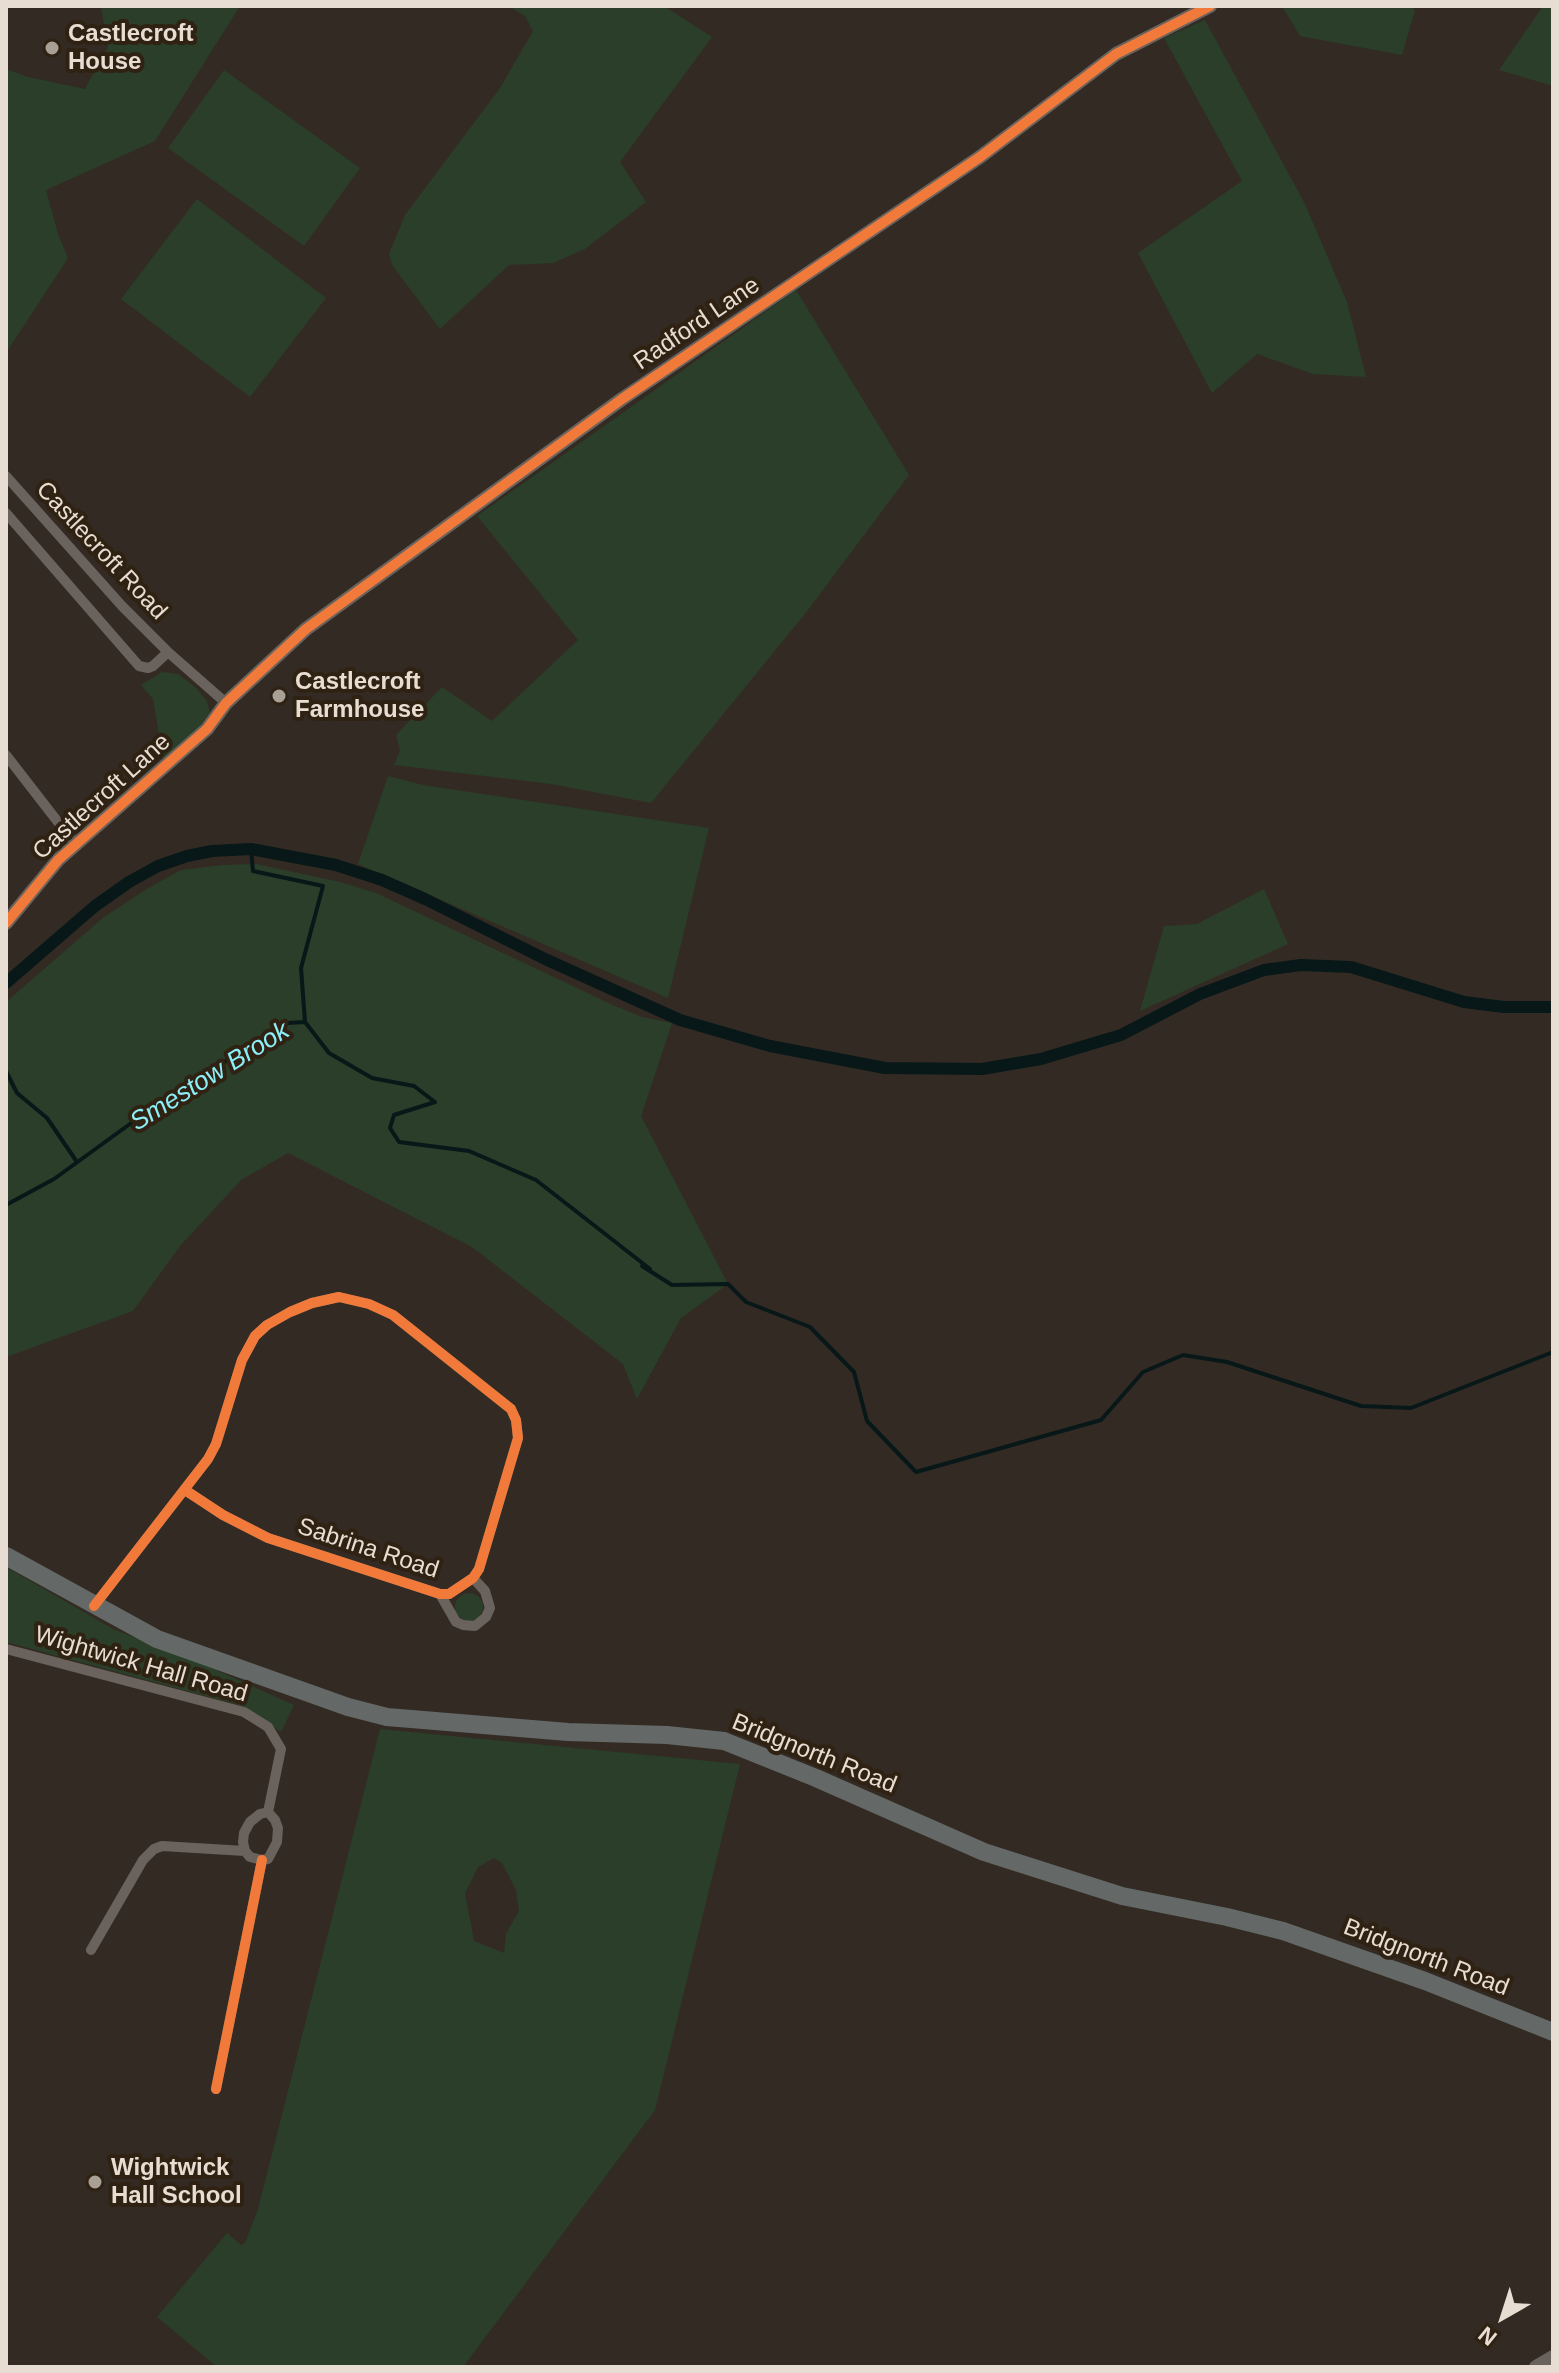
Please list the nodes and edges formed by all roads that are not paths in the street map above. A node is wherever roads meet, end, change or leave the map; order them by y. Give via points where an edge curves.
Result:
1 (1210, 6) edge
2 (6, 476) edge
3 (6, 513) edge
4 (168, 652) junction
5 (226, 703) junction
6 (6, 755) edge
7 (75, 844) junction
8 (6, 923) edge
9 (185, 1490) junction
10 (6, 1556) edge
11 (473, 1578) junction
12 (440, 1594) junction
13 (94, 1606) junction
14 (6, 1649) edge
15 (268, 1812) junction
16 (245, 1851) junction
17 (262, 1860) junction
18 (91, 1950) dead end
19 (1553, 2032) edge
20 (216, 2089) dead end
21 (1553, 2357) edge
22 (1536, 2367) edge

1 - 5 street, Radford Lane via 1116,54 980,157 622,399 306,629
2 - 4 street, Castlecroft Road
3 - 4 street, Castlecroft Road via 139,666 153,666
4 - 5 street, Castlecroft Road
5 - 7 street, Castlecroft Lane via 207,729
6 - 7 street
7 - 8 street, Castlecroft Lane
9 - 11 street, Sabrina Road via 214,1449 242,1360 255,1336 312,1303 339,1297 369,1304 393,1315 511,1409 516,1420 518,1438
9 - 12 street, Sabrina Road via 268,1538
9 - 13 street, Sabrina Road
10 - 13 highway, Bridgnorth Road
11 - 12 street, Sabrina Road via 452,1593
11 - 12 street, Sabrina Road via 485,1591 490,1608 475,1626 456,1622
13 - 19 highway, Bridgnorth Road via 157,1639 387,1717 724,1741 984,1852 1122,1896 1283,1931
14 - 15 street, Wightwick Hall Road via 244,1712 268,1727 281,1749
15 - 16 street via 250,1822 244,1833
15 - 17 street via 278,1828 277,1842
16 - 17 street
16 - 18 street via 154,1849
17 - 20 street
21 - 22 street

